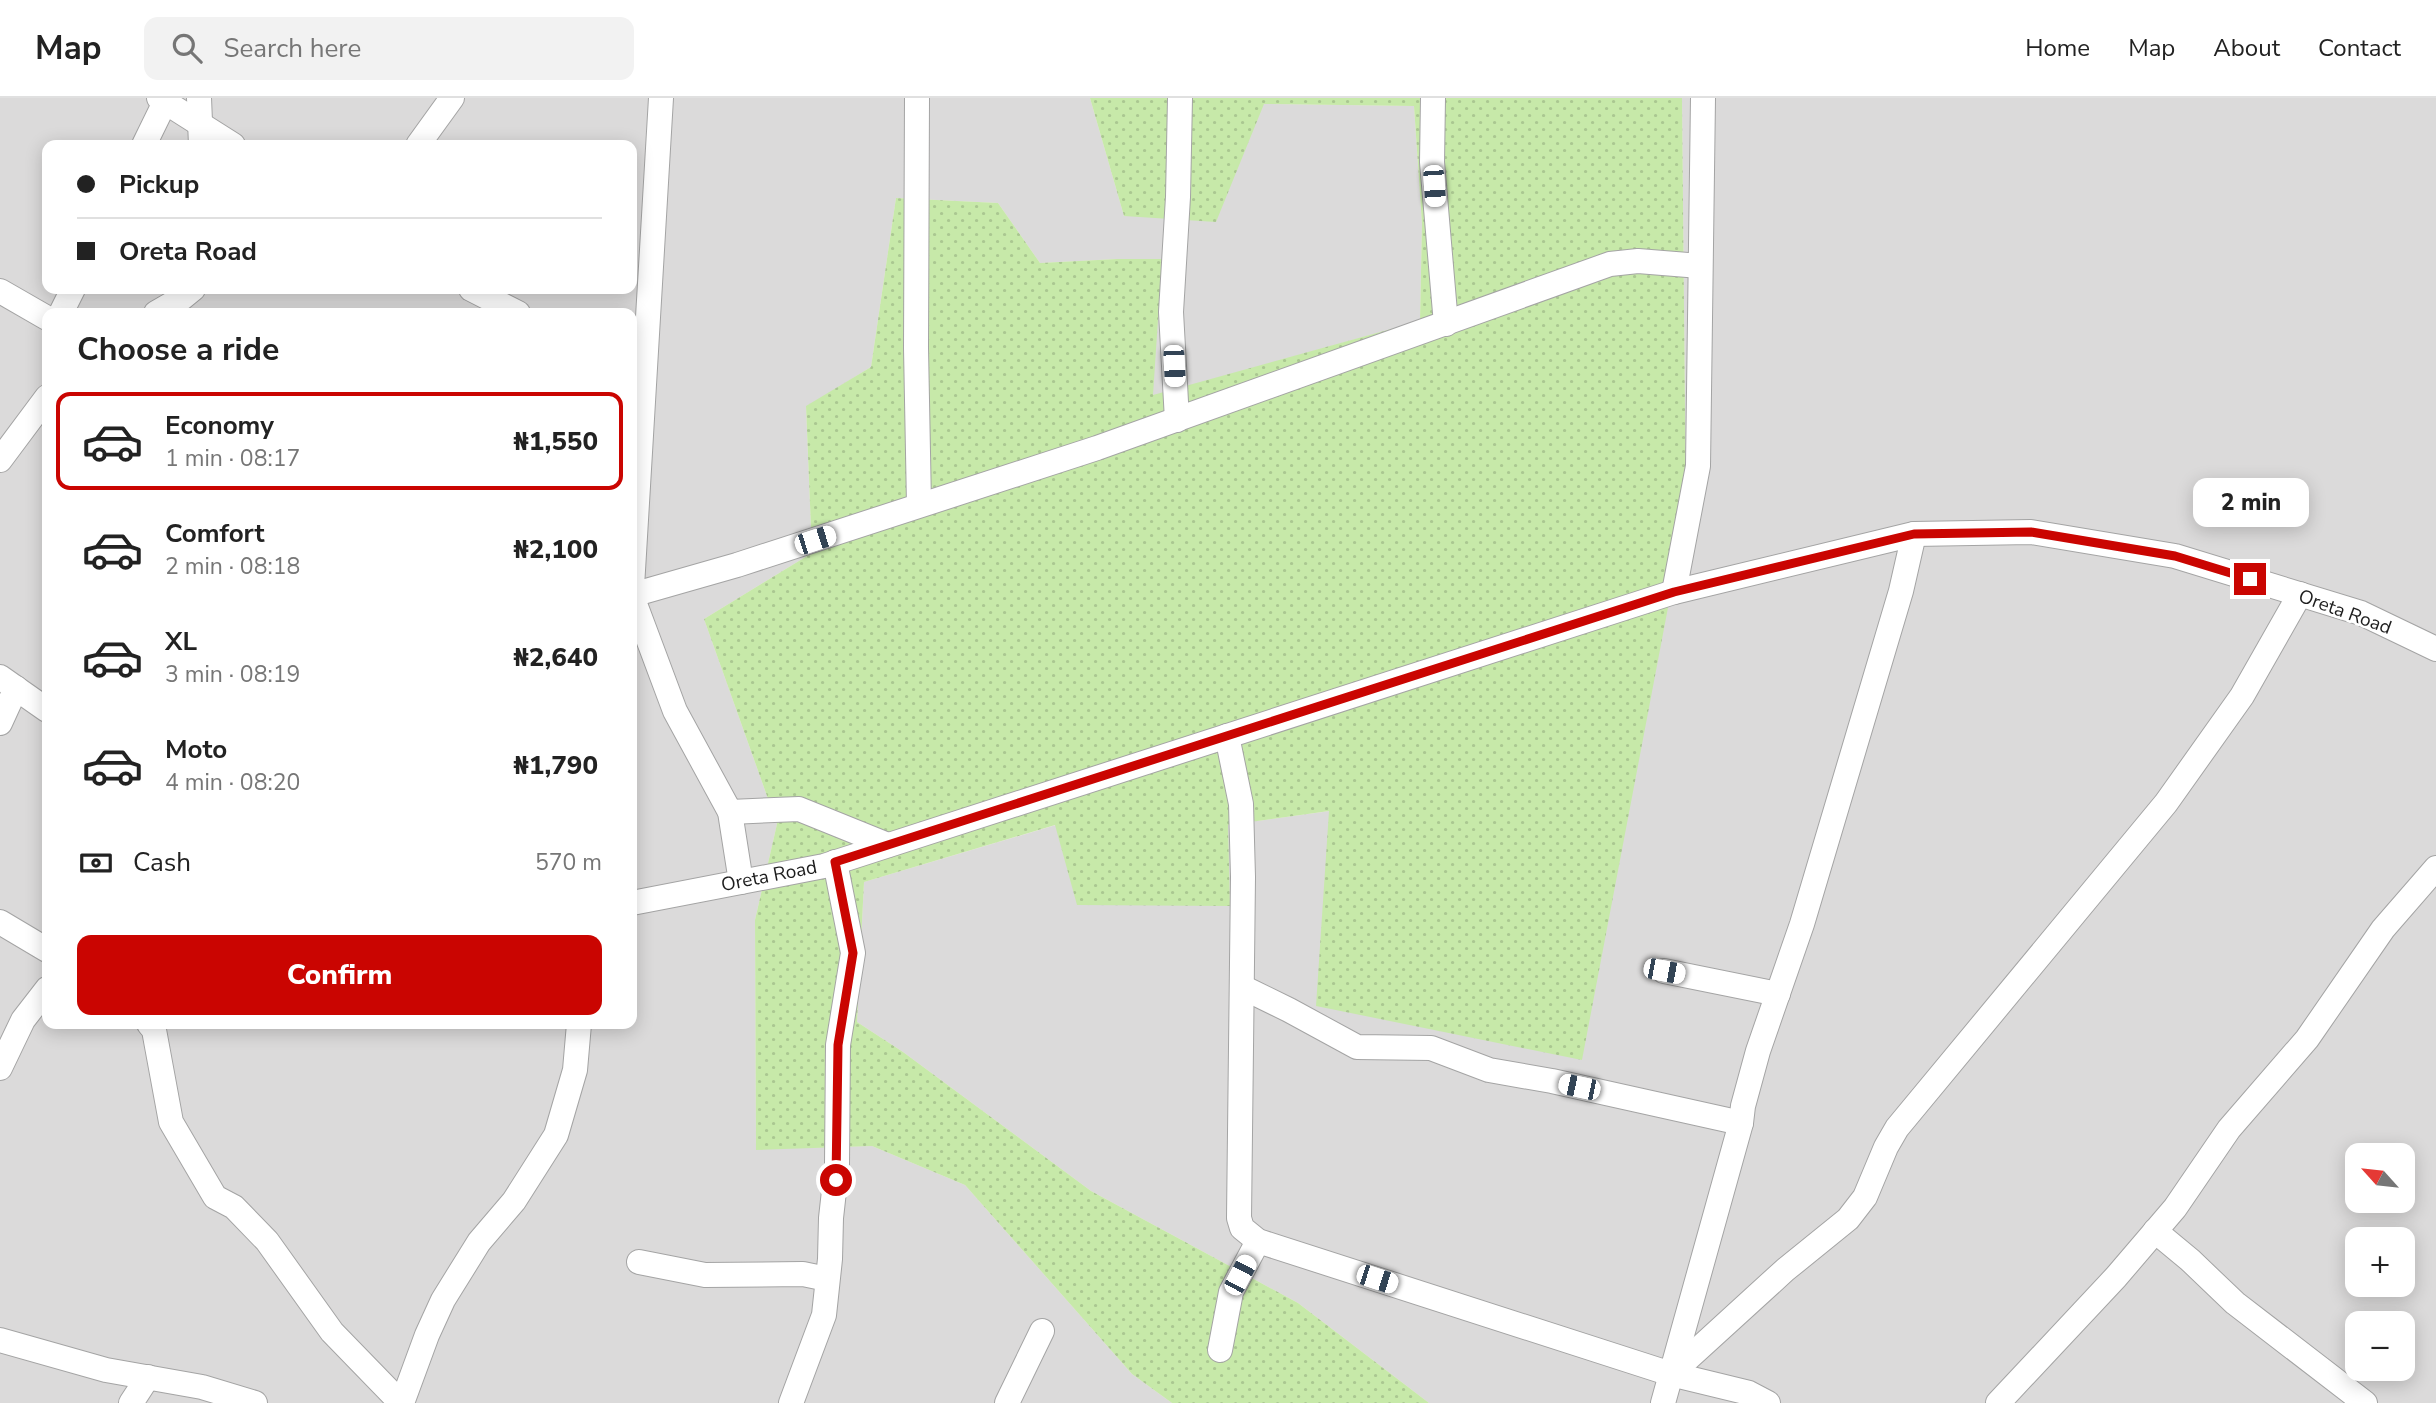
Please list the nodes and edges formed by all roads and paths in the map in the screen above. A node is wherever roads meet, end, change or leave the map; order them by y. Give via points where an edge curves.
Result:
1 (199, 98) edge
2 (452, 98) edge
3 (661, 98) edge
4 (917, 98) edge
5 (1180, 98) edge
6 (1433, 98) edge
7 (1703, 98) edge
8 (162, 100) edge
9 (201, 134) edge
10 (146, 140) edge
11 (218, 140) edge
12 (422, 140) edge
13 (1700, 266) junction
14 (0, 291) edge
15 (187, 294) edge
16 (481, 294) edge
17 (165, 308) edge
18 (508, 308) edge
19 (42, 315) edge
20 (1446, 324) junction
21 (42, 404) edge
22 (637, 408) edge
23 (1177, 419) junction
24 (0, 460) edge
25 (919, 505) junction
26 (1914, 534) junction
27 (1674, 592) junction
28 (637, 594) edge
29 (2300, 594) junction
30 (637, 608) edge
31 (2436, 649) edge
32 (8, 683) edge
33 (42, 707) edge
34 (0, 723) edge
35 (1227, 736) junction
36 (730, 812) junction
37 (888, 845) junction
38 (835, 862) junction
39 (2436, 868) edge
40 (741, 882) junction
41 (637, 902) edge
42 (0, 922) edge
43 (42, 947) edge
44 (1664, 971) dead end
45 (1242, 987) junction
46 (1778, 994) junction
47 (42, 995) edge
48 (153, 1029) edge
49 (579, 1029) edge
50 (0, 1068) edge
51 (1741, 1123) junction
52 (2155, 1231) junction
53 (1258, 1241) junction
54 (639, 1262) dead end
55 (827, 1279) junction
56 (1042, 1331) dead end
57 (0, 1340) edge
58 (1220, 1350) dead end
59 (1671, 1374) junction
60 (148, 1377) junction
61 (131, 1403) edge
62 (255, 1403) edge
63 (402, 1403) edge
64 (791, 1403) edge
65 (1007, 1403) edge
66 (1663, 1403) edge
67 (1768, 1403) edge
68 (1998, 1403) edge
69 (2365, 1403) edge

1 - 9 street
2 - 12 street
3 - 22 street
4 - 25 street
5 - 23 street via 1171,312
6 - 20 street via 1432,162
7 - 13 street
8 - 9 street
8 - 10 street
9 - 11 street
13 - 20 street via 1638,261 1610,264
13 - 27 street via 1698,466
14 - 19 street
15 - 17 street
16 - 18 street
20 - 23 street
21 - 24 street
23 - 25 street
25 - 28 street
26 - 27 street, Oreta Road
26 - 29 street, Oreta Road via 2031,532 2175,556
26 - 46 street via 1901,591
27 - 35 street, Oreta Road
29 - 31 street, Oreta Road via 2361,613
29 - 59 street via 2242,696 2166,803 1897,1128 1854,1212
30 - 36 street via 675,711
32 - 33 street
32 - 34 street
35 - 37 street, Oreta Road
35 - 45 street via 1241,804
36 - 37 street via 799,809
36 - 40 street
37 - 38 street, Oreta Road
38 - 40 street, Oreta Road
38 - 55 street via 853,953 838,1045 837,1164
39 - 52 street via 2383,929 2307,1039 2229,1129
40 - 41 street, Oreta Road
42 - 43 street
44 - 46 street
45 - 51 street via 1357,1047 1432,1048 1489,1070
45 - 53 street via 1239,1218 1242,1228
46 - 51 street via 1758,1051
47 - 50 street via 23,1020
48 - 63 street via 171,1122 215,1197 234,1208 267,1241 332,1332
49 - 63 street via 575,1070 556,1135 443,1300
51 - 59 street
52 - 68 street
52 - 69 street via 2235,1303
53 - 58 street via 1231,1292
53 - 59 street
54 - 55 street via 705,1275 803,1274
55 - 64 street via 824,1315
56 - 65 street
57 - 60 street
59 - 66 street
59 - 67 street via 1749,1393
60 - 61 street
60 - 62 street

